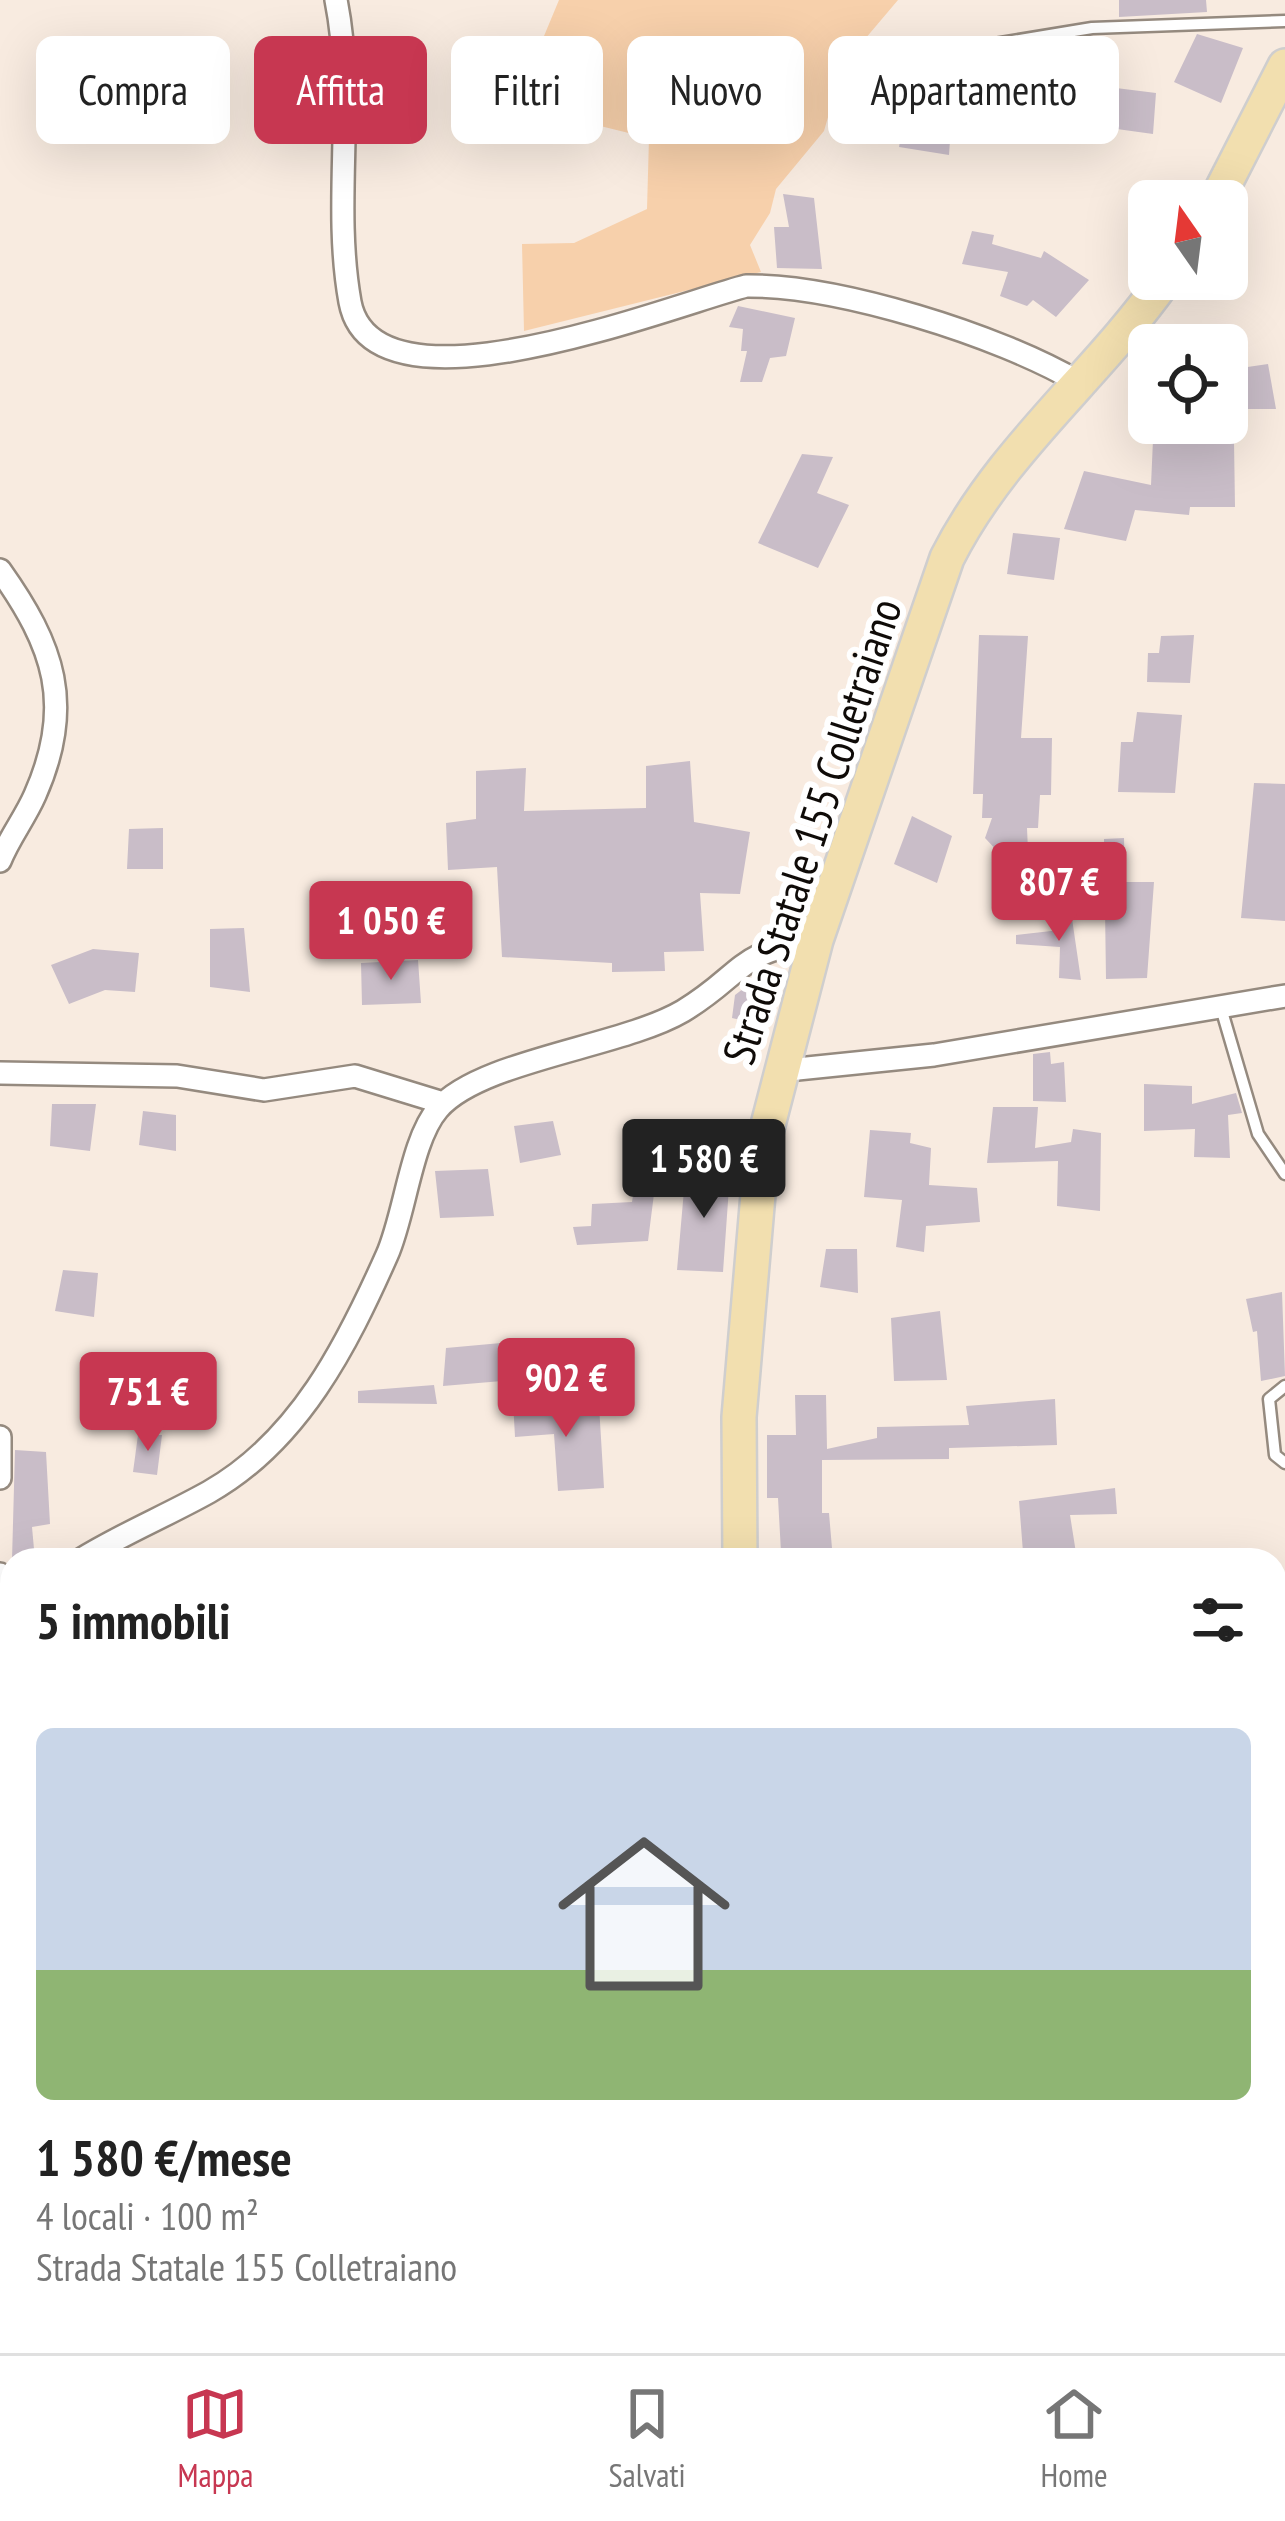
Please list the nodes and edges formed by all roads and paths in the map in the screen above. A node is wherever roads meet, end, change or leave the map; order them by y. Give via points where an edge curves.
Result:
1 (336, 0) edge
2 (1285, 22) edge
3 (1040, 36) edge
4 (1285, 66) edge
5 (1227, 180) edge
6 (1147, 300) edge
7 (1078, 382) junction
8 (0, 570) edge
9 (0, 861) edge
10 (816, 940) junction
11 (1285, 996) edge
12 (1220, 1005) junction
13 (778, 1071) junction
14 (0, 1073) edge
15 (443, 1103) junction
16 (1285, 1174) edge
17 (1285, 1386) edge
18 (0, 1437) edge
19 (1285, 1463) edge
20 (0, 1478) edge
21 (99, 1548) edge
22 (740, 1548) edge

1 - 7 street via 348,99 351,306 363,334 382,348 464,357 529,350 710,295 781,286 966,334
2 - 3 lane
4 - 5 main road
6 - 7 main road, Strada Statale 155 Colletraiano
7 - 10 main road, Strada Statale 155 Colletraiano via 1007,460 947,558
8 - 9 street via 49,650 56,696 51,752
10 - 13 main road, Strada Statale 155 Colletraiano
10 - 15 street via 751,956 684,1010
11 - 12 street
12 - 13 street via 934,1055
12 - 16 lane via 1258,1134
13 - 22 main road, Strada Statale 155 Colletraiano via 748,1288
14 - 15 street via 177,1076 264,1090 356,1076
15 - 21 street via 426,1128 389,1250 327,1377 212,1491
17 - 19 lane via 1269,1399 1275,1455
18 - 20 street

